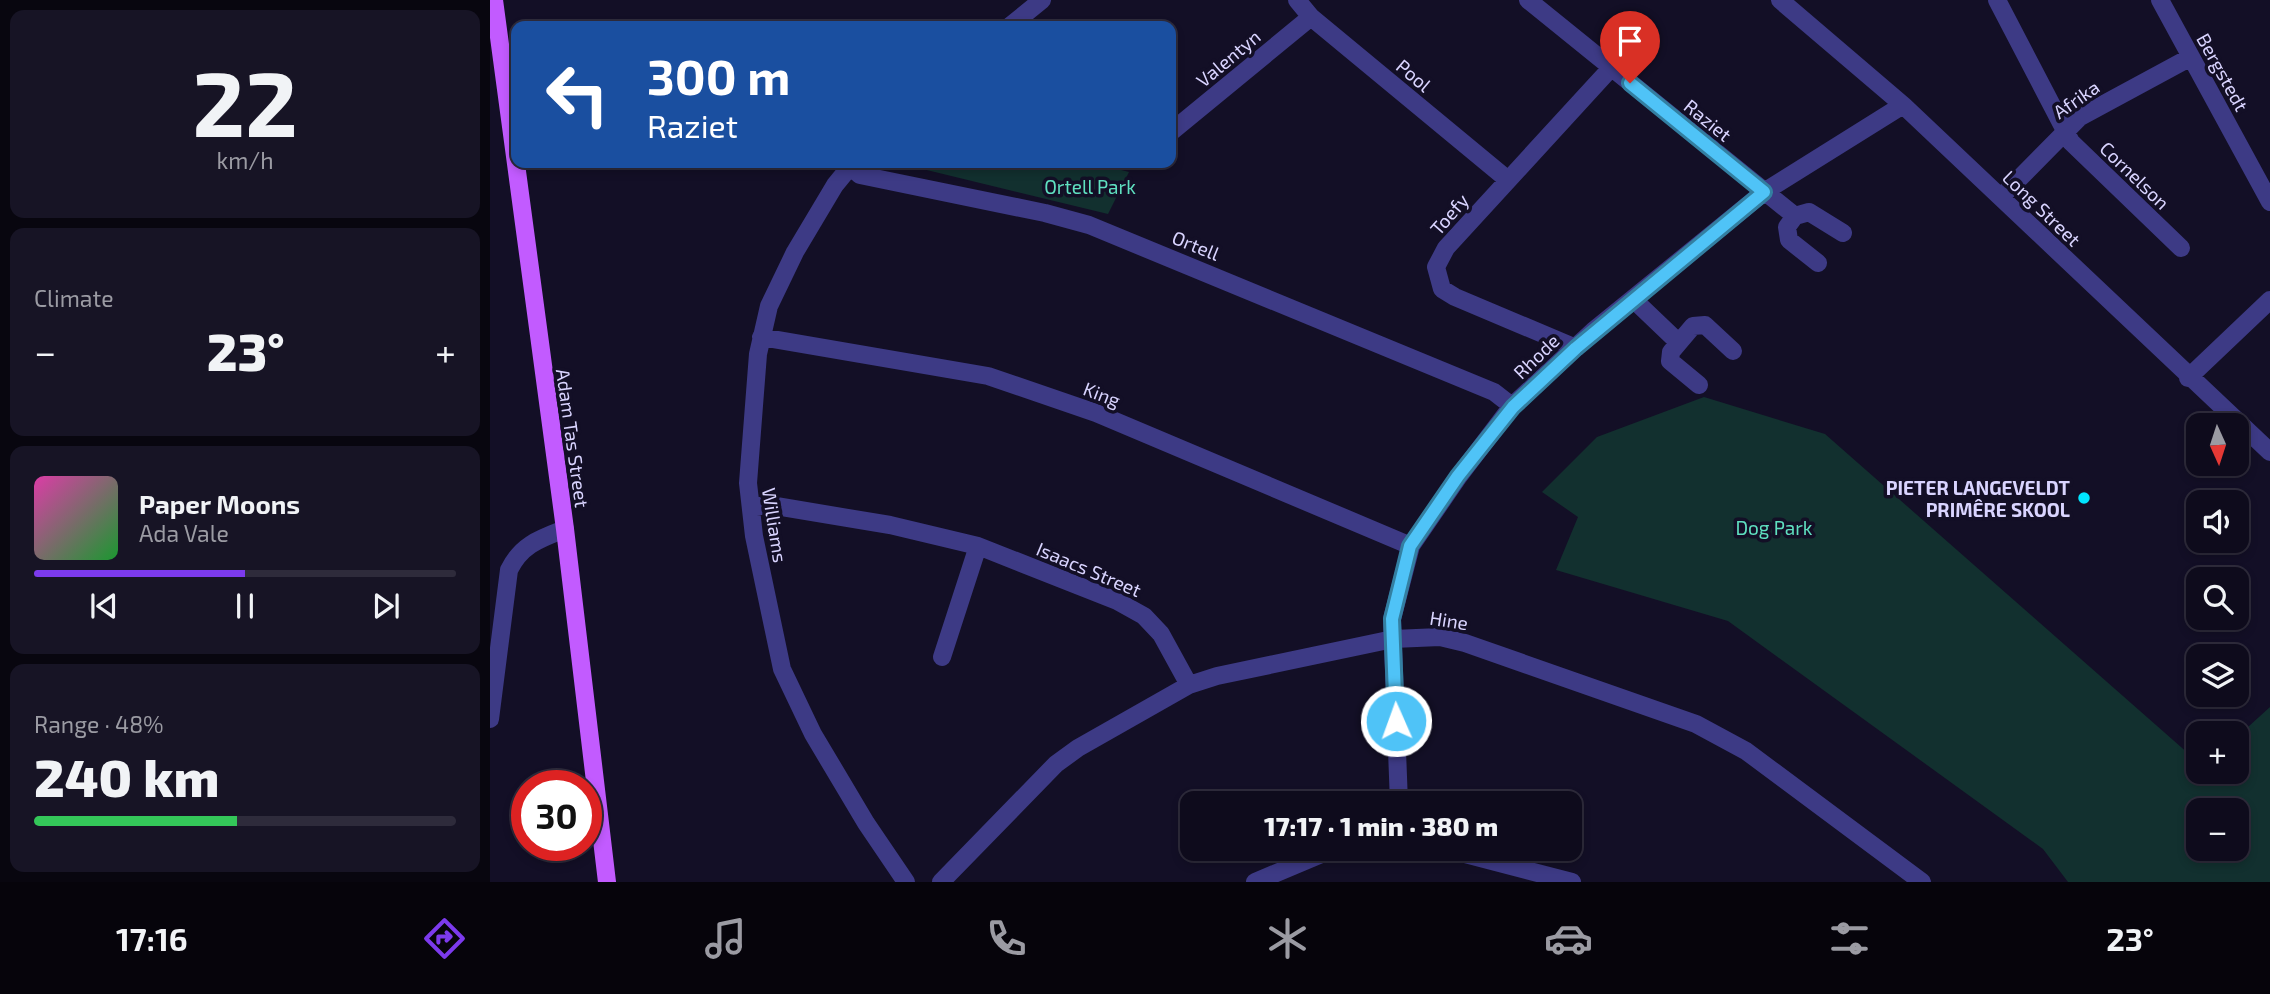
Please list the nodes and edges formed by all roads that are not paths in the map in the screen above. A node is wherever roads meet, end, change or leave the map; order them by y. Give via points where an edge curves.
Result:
1 (494, 0) edge
2 (1042, 0) edge
3 (1297, 0) edge
4 (1528, 0) edge
5 (1780, 0) edge
6 (1997, 0) edge
7 (2160, 0) edge
8 (1311, 17) junction
9 (1016, 21) edge
10 (2191, 57) junction
11 (1611, 68) junction
12 (1903, 104) junction
13 (511, 127) edge
14 (1176, 128) edge
15 (2066, 130) junction
16 (517, 168) edge
17 (849, 168) edge
18 (855, 168) edge
19 (1508, 180) junction
20 (1764, 192) junction
21 (2001, 197) junction
22 (2270, 202) edge
23 (1795, 216) junction
24 (1843, 233) dead end
25 (2180, 248) dead end
26 (1818, 263) dead end
27 (1633, 299) junction
28 (2270, 300) edge
29 (761, 337) junction
30 (1678, 342) junction
31 (1576, 348) junction
32 (1733, 351) dead end
33 (2188, 377) junction
34 (1699, 385) dead end
35 (1513, 407) junction
36 (2270, 452) edge
37 (751, 507) junction
38 (565, 530) junction
39 (978, 546) junction
40 (1410, 546) junction
41 (1393, 639) junction
42 (942, 657) dead end
43 (1189, 685) junction
44 (490, 719) edge
45 (1399, 791) edge
46 (1303, 861) edge
47 (1492, 861) edge
48 (607, 882) edge
49 (906, 882) edge
50 (941, 882) edge
51 (1255, 882) edge
52 (1572, 882) edge
53 (1922, 882) edge

1 - 13 main road, Adam Tas Street
2 - 9 street
3 - 8 street, Pool
4 - 11 street, Raziet
5 - 12 street, Long Street
6 - 15 street, Cornelson
7 - 10 street, Bergstedt
8 - 14 street, Valentyn
8 - 19 street, Pool
10 - 15 street, Afrika via 2098,107
10 - 22 street, Bergstedt
11 - 19 street, Toefy
11 - 20 street, Raziet
12 - 20 street, Rhode
12 - 21 street, Long Street
15 - 21 street, Afrika
15 - 25 street, Cornelson via 2082,153
16 - 38 main road, Adam Tas Street
17 - 29 street, Williams via 795,251 769,306
18 - 35 street, Ortell via 860,175 1089,225 1494,392
19 - 31 street, Toefy via 1441,256 1437,279 1455,297
20 - 23 street, Raziet
20 - 27 street, Rhode
21 - 33 street, Long Street
23 - 24 street via 1810,212
23 - 26 street via 1787,227 1789,240
27 - 30 street
27 - 31 street, Rhode
28 - 33 street
29 - 37 street, Williams via 748,463
29 - 40 street, King via 988,376 1096,413
30 - 32 street via 1699,323
30 - 34 street via 1670,361
31 - 35 street, Rhode
33 - 36 street, Long Street
35 - 40 street, Rhode
37 - 39 street, Isaacs Street via 769,505 890,525
37 - 49 street, Williams via 776,644 791,690 866,823
38 - 44 street via 532,542 516,554 509,570
38 - 48 main road, Adam Tas Street
39 - 42 street
39 - 43 street, Isaacs Street via 1144,616 1161,634
40 - 41 street, Rhode via 1392,619
41 - 43 street, Hine via 1271,662
41 - 45 street, Rhode
41 - 53 street, Hine via 1440,637 1465,643 1696,724 1746,751
43 - 50 street, Hine via 1056,764
46 - 51 street
47 - 52 street

